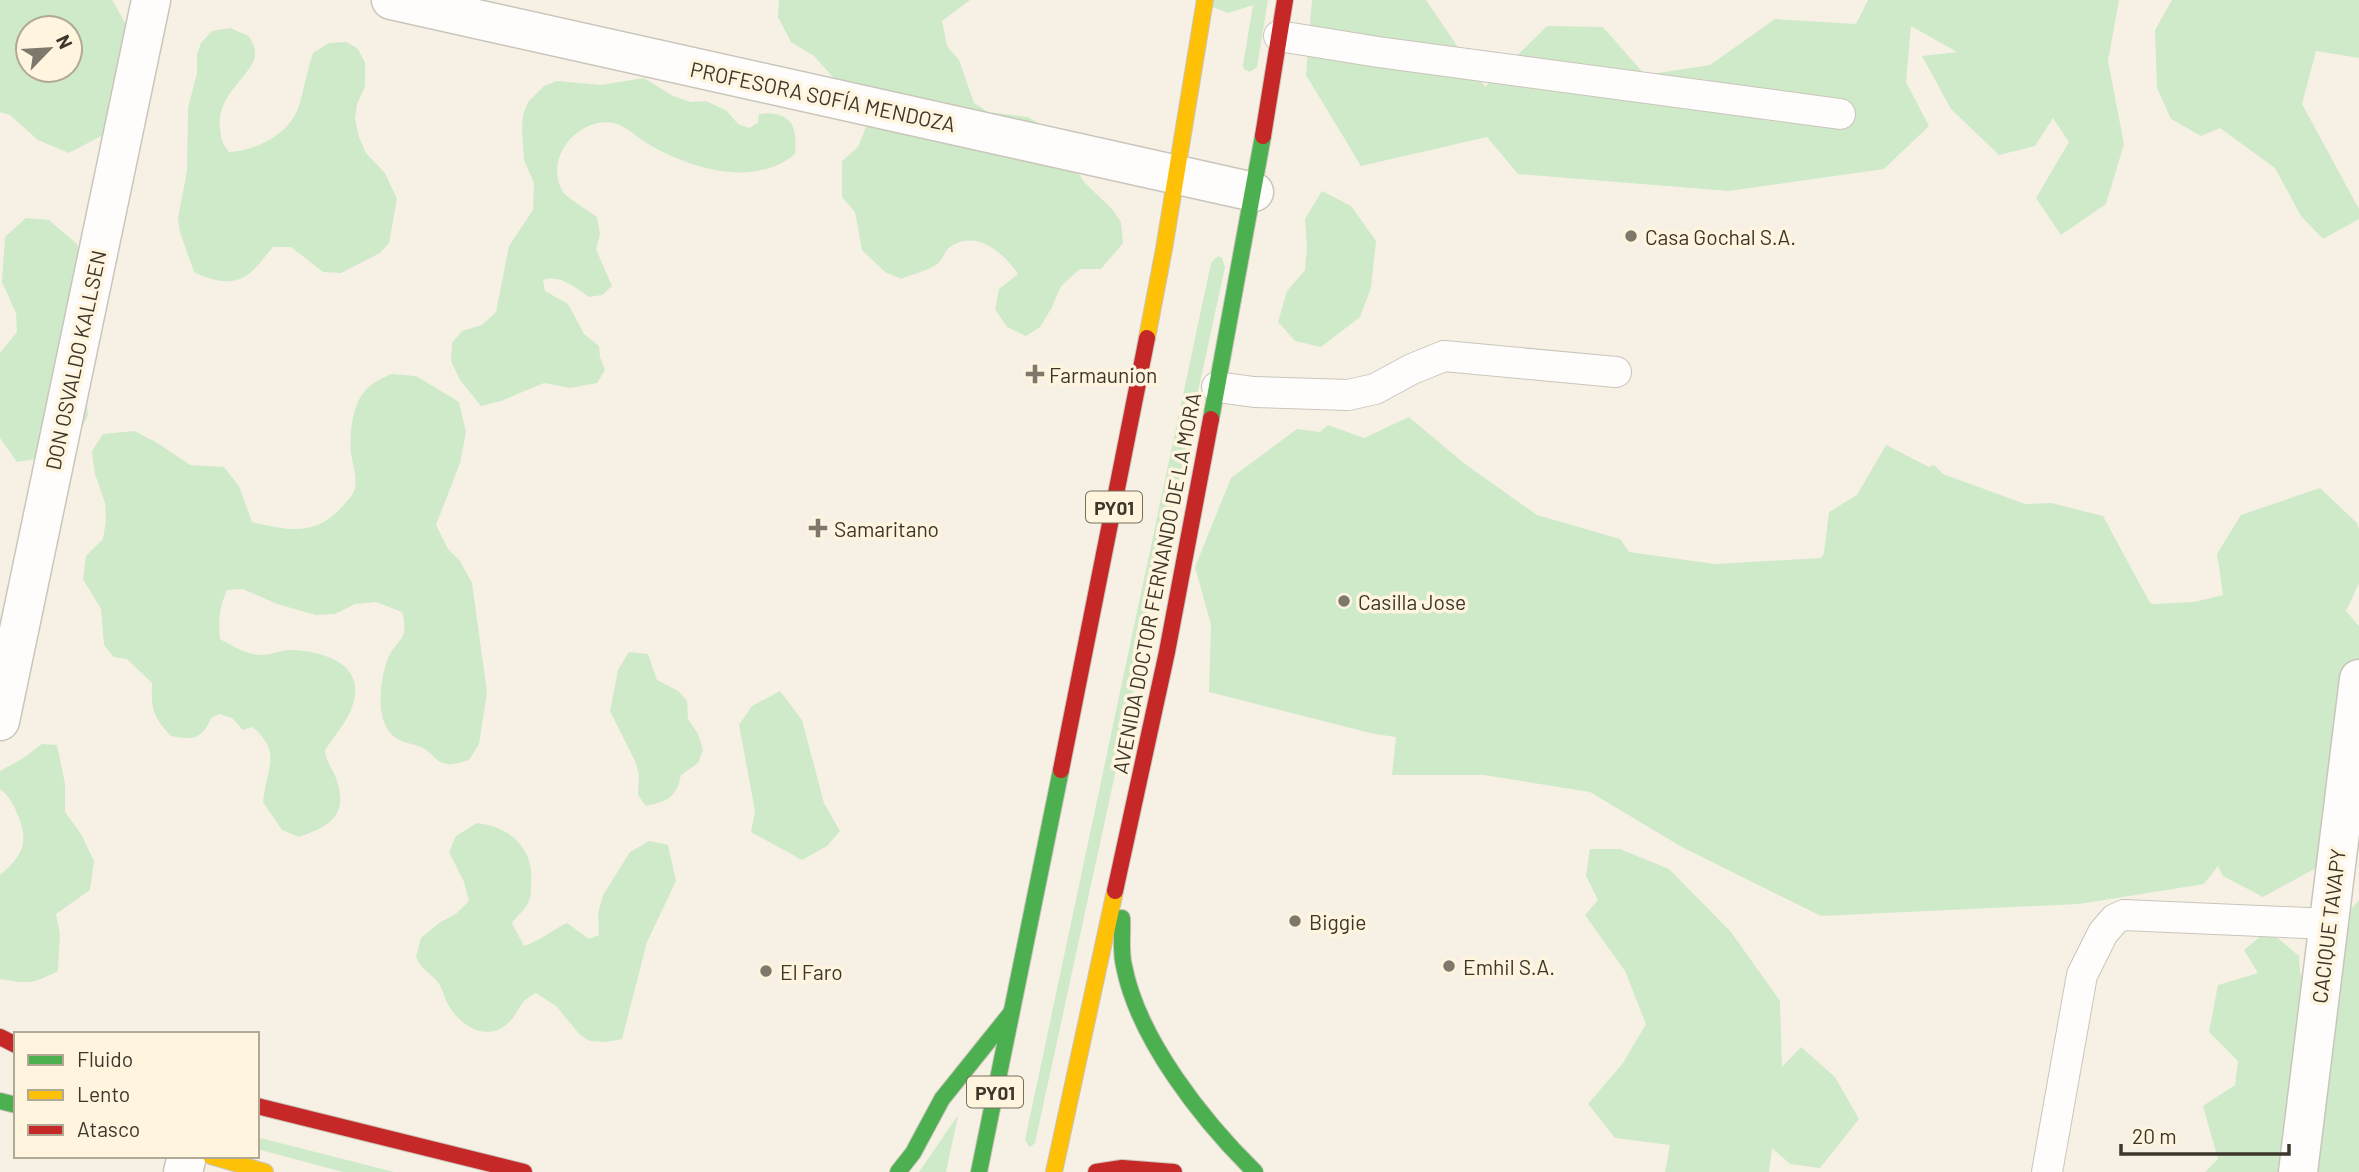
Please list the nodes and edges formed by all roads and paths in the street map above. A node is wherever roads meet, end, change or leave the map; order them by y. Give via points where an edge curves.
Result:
1 (151, 0) edge
2 (391, 0) edge
3 (1205, 0) edge
4 (1285, 0) edge
5 (1279, 36) junction
6 (1840, 114) dead end
7 (1175, 174) junction
8 (1254, 192) junction
9 (1616, 372) dead end
10 (1217, 387) junction
11 (2359, 679) edge
12 (0, 721) edge
13 (1120, 860) junction
14 (2329, 924) junction
15 (1011, 1013) junction
16 (259, 1106) edge
17 (218, 1158) edge
18 (265, 1172) edge
19 (524, 1172) edge
20 (898, 1172) edge
21 (979, 1172) edge
22 (1055, 1172) edge
23 (1096, 1172) edge
24 (1174, 1172) edge
25 (1255, 1172) edge
26 (2047, 1172) edge
27 (2298, 1172) edge

1 - 12 street, DON OSVALDO KALLSEN
2 - 7 street, PROFESORA SOFÍA MENDOZA
3 - 7 main road, PY01
4 - 5 main road, AVENIDA DOCTOR FERNANDO DE LA MORA
5 - 6 lane
5 - 8 main road, AVENIDA DOCTOR FERNANDO DE LA MORA
7 - 8 street, PROFESORA SOFÍA MENDOZA
7 - 15 main road, PY01 via 1090,630
8 - 10 main road, AVENIDA DOCTOR FERNANDO DE LA MORA
9 - 10 lane via 1444,356 1375,389 1348,395
10 - 13 main road, AVENIDA DOCTOR FERNANDO DE LA MORA via 1167,652
11 - 14 street, CACIQUE TAVAPY
13 - 22 main road, AVENIDA DOCTOR FERNANDO DE LA MORA
13 - 25 main road via 1124,969 1145,1025 1220,1138
14 - 26 lane via 2124,915 2115,919 2082,975
14 - 27 street, CACIQUE TAVAPY
15 - 20 main road via 942,1099
15 - 21 main road, PY01
16 - 19 main road
17 - 18 main road
23 - 24 main road via 1122,1168

